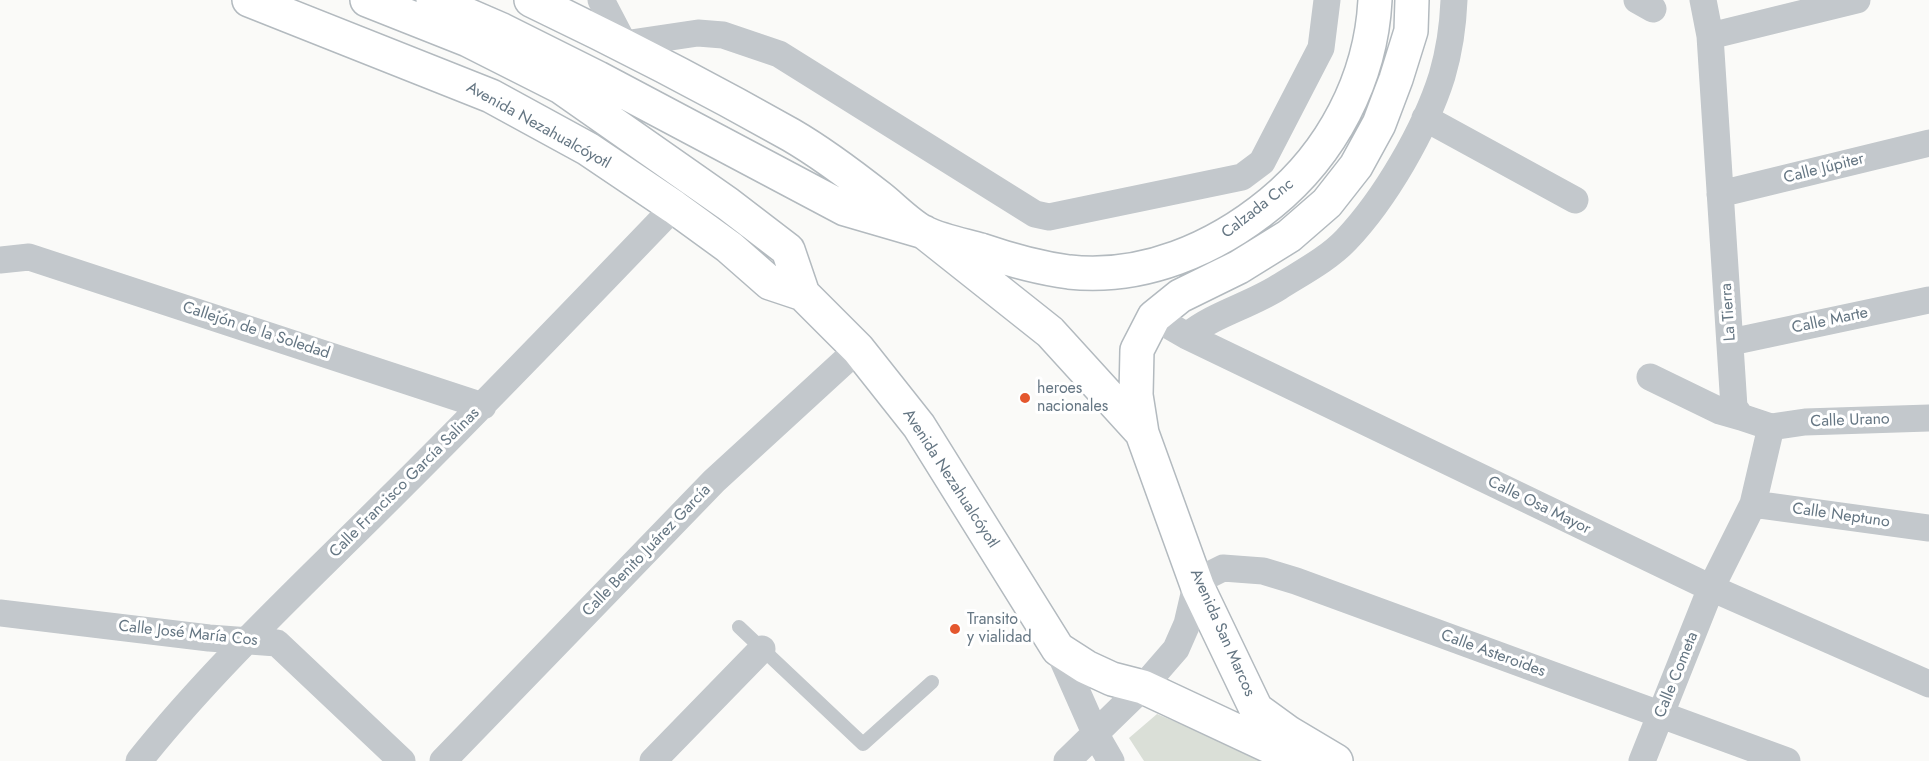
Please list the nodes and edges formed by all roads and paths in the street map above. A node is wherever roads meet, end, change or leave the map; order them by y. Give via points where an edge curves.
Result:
1 (249, 0) edge
2 (367, 0) edge
3 (433, 0) edge
4 (531, 0) edge
5 (601, 0) edge
6 (1328, 0) edge
7 (1375, 0) edge
8 (1412, 0) edge
9 (1454, 0) edge
10 (1703, 0) edge
11 (1857, 0) edge
12 (1710, 36) junction
13 (624, 44) junction
14 (1425, 118) junction
15 (1929, 143) edge
16 (1720, 194) junction
17 (1575, 200) dead end
18 (674, 207) junction
19 (924, 232) junction
20 (0, 260) edge
21 (803, 294) junction
22 (1929, 300) edge
23 (1154, 317) junction
24 (1187, 336) junction
25 (1731, 342) junction
26 (858, 349) junction
27 (1650, 377) dead end
28 (483, 406) junction
29 (1741, 417) junction
30 (1929, 418) edge
31 (1771, 427) junction
32 (1142, 433) junction
33 (1753, 504) junction
34 (1929, 528) edge
35 (1197, 581) junction
36 (1711, 588) junction
37 (0, 613) edge
38 (739, 627) dead end
39 (247, 640) junction
40 (762, 649) junction
41 (1058, 649) junction
42 (932, 682) dead end
43 (1929, 684) edge
44 (1143, 687) junction
45 (1660, 716) junction
46 (1096, 735) junction
47 (1323, 760) edge
48 (139, 761) edge
49 (402, 761) edge
50 (443, 761) edge
51 (653, 761) edge
52 (1067, 761) edge
53 (1111, 761) edge
54 (1642, 761) edge
55 (1788, 761) edge

1 - 18 main road, Avenida Nezahualcóyotl via 492,96 588,149
2 - 21 main road, Avenida Nezahualcóyotl via 468,40 561,87 788,250
3 - 19 main road via 587,72 845,209
4 - 13 main road
5 - 13 street
6 - 13 street via 1321,48 1262,162 1242,177 1049,217 1035,214 779,54 723,35 698,33
7 - 19 main road, Calzada Cnc via 1361,75 1334,134 1287,190 1216,241 1170,261 1123,272 1071,272 1025,264
8 - 23 main road via 1411,31 1379,124 1356,166 1327,203 1288,236 1239,267 1180,296
9 - 14 street via 1449,50
10 - 12 street, La Tierra
11 - 12 street
12 - 16 street, La Tierra
13 - 19 main road via 794,137 858,180
14 - 17 street
14 - 24 street via 1372,211 1344,242 1276,289
15 - 16 street, Calle Júpiter
16 - 25 street, La Tierra
18 - 21 main road, Avenida Nezahualcóyotl via 770,283
18 - 28 street, Calle Francisco García Salinas
19 - 32 main road via 1050,332
20 - 28 street, Callejón de la Soledad via 29,257
21 - 26 main road, Avenida Nezahualcóyotl
22 - 25 street, Calle Marte
23 - 24 street, Calle Osa Mayor
23 - 32 main road via 1137,350 1136,395
24 - 36 street, Calle Osa Mayor
25 - 29 street, La Tierra via 1734,407
26 - 41 main road, Avenida Nezahualcóyotl via 919,426
26 - 50 street, Calle Benito Juárez García via 714,482
27 - 29 street
28 - 39 street, Calle Francisco García Salinas
29 - 31 street
30 - 31 street, Calle Urano via 1805,422
31 - 33 street
32 - 35 main road, Avenida San Marcos
33 - 34 street, Calle Neptuno
33 - 36 street
35 - 44 street via 1187,624 1176,649
35 - 45 street, Calle Asteroides via 1223,568 1263,571
35 - 47 main road, Avenida San Marcos via 1256,709
36 - 43 street, Calle Osa Mayor
36 - 45 street, Calle Cometa
37 - 39 street, Calle José María Cos
38 - 40 lane
39 - 48 street, Calle Francisco García Salinas
39 - 49 street, Calle José María Cos via 277,643
40 - 42 lane via 864,744
40 - 51 street
41 - 44 main road via 1112,679
41 - 46 street
44 - 46 street
44 - 47 main road
45 - 54 street, Calle Cometa
45 - 55 street, Calle Asteroides
46 - 52 street
46 - 53 street

